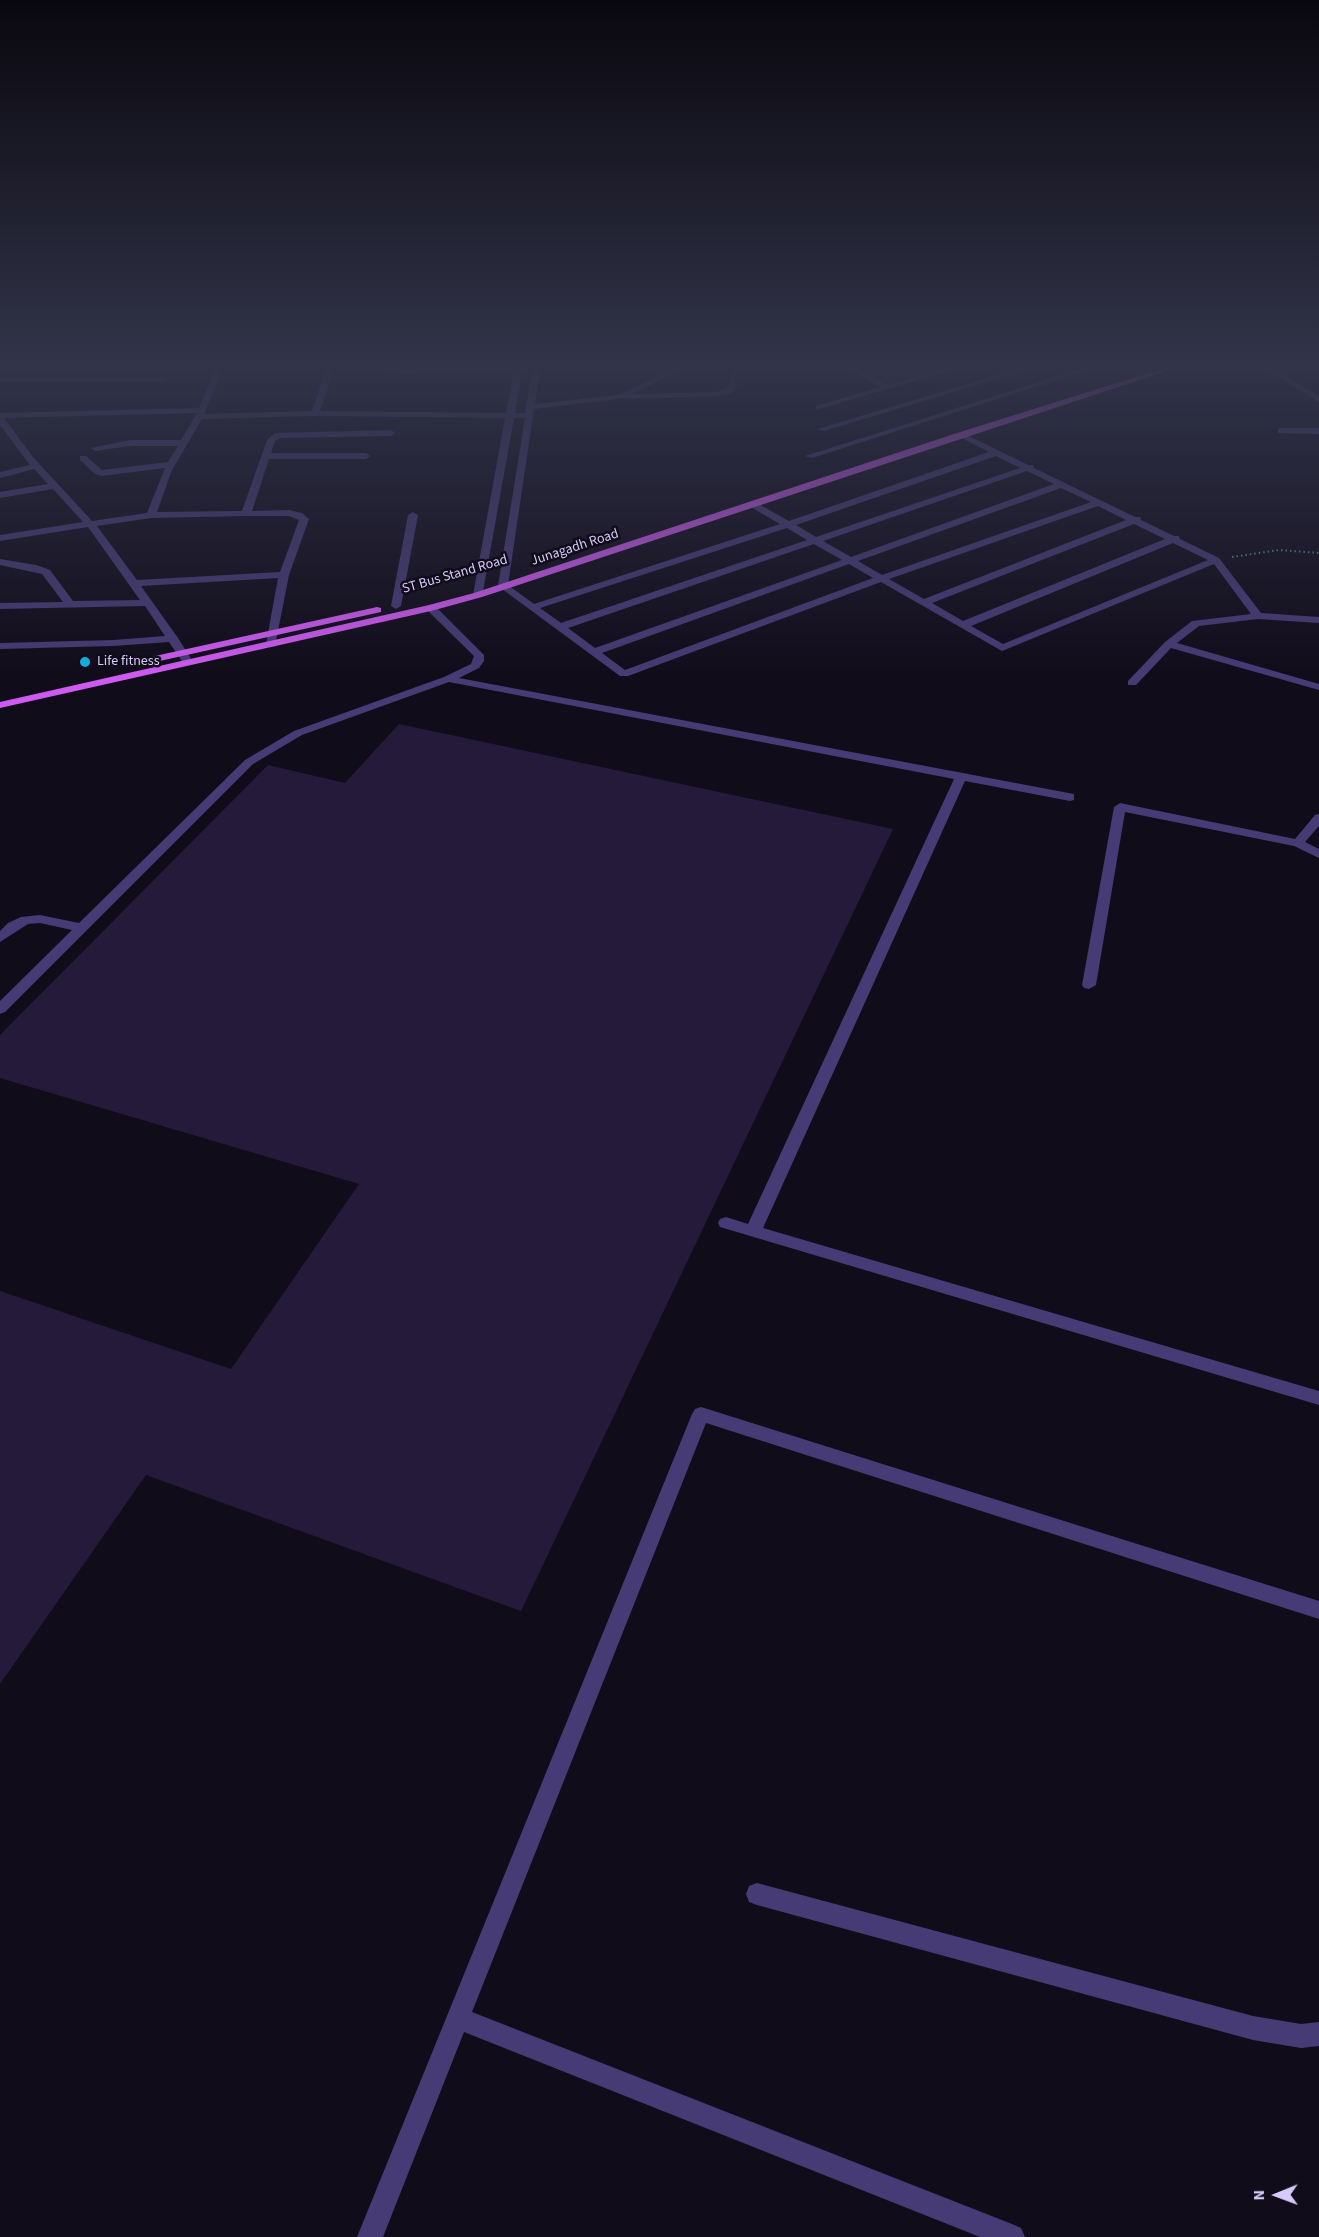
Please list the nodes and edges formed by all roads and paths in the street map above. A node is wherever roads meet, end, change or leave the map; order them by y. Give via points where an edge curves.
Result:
1 (22, 469) edge
2 (39, 469) edge
3 (95, 469) edge
4 (130, 469) edge
5 (170, 469) edge
6 (261, 469) edge
7 (500, 469) edge
8 (522, 469) edge
9 (829, 469) edge
10 (857, 469) edge
11 (948, 469) edge
12 (1023, 469) edge
13 (1035, 469) edge
14 (0, 475) edge
15 (1064, 484) junction
16 (54, 486) junction
17 (0, 495) edge
18 (1101, 502) junction
19 (753, 504) junction
20 (246, 514) junction
21 (151, 515) junction
22 (413, 515) dead end
23 (1137, 519) junction
24 (89, 523) junction
25 (787, 525) junction
26 (0, 538) edge
27 (1176, 538) junction
28 (814, 541) junction
29 (1319, 553) edge
30 (1216, 560) junction
31 (849, 561) junction
32 (0, 562) edge
33 (284, 575) junction
34 (880, 579) junction
35 (505, 581) junction
36 (134, 583) junction
37 (479, 590) junction
38 (148, 603) junction
39 (923, 603) junction
40 (70, 604) junction
41 (0, 606) edge
42 (396, 606) junction
43 (534, 607) junction
44 (431, 608) junction
45 (1258, 616) junction
46 (1319, 620) edge
47 (963, 625) junction
48 (561, 627) junction
49 (273, 632) junction
50 (173, 638) junction
51 (271, 644) junction
52 (1169, 644) junction
53 (0, 646) edge
54 (182, 652) junction
55 (595, 652) junction
56 (188, 662) junction
57 (448, 680) junction
58 (1132, 683) dead end
59 (1319, 687) edge
60 (0, 696) edge
61 (0, 705) edge
62 (961, 776) junction
63 (1070, 797) dead end
64 (1319, 818) edge
65 (1298, 843) junction
66 (1319, 854) edge
67 (81, 928) junction
68 (0, 938) edge
69 (1089, 986) dead end
70 (0, 1010) edge
71 (726, 1222) dead end
72 (753, 1231) junction
73 (1319, 1398) edge
74 (1319, 1610) edge
75 (757, 1894) dead end
76 (459, 2018) junction
77 (1319, 2034) edge
78 (370, 2237) edge
79 (1012, 2237) edge

1 - 14 street
2 - 16 street
3 - 4 street via 102,473
5 - 21 street
6 - 20 street
7 - 37 street
8 - 35 street
9 - 35 main road, ST Bus Stand Road
10 - 19 main road, Junagadh Road
11 - 25 street
12 - 28 street
13 - 15 street
15 - 18 street
15 - 31 street
16 - 17 street
16 - 24 street
18 - 23 street
18 - 34 street
19 - 25 street
19 - 35 main road, Junagadh Road
20 - 21 street
20 - 33 street via 289,513 304,519
21 - 24 street
22 - 42 street
23 - 27 street
23 - 39 street
24 - 26 street
24 - 36 street
25 - 28 street
25 - 43 street
27 - 30 street
27 - 47 street
28 - 31 street
28 - 48 street
29 - 30 path via 1270,551
30 - 45 street
30 - 47 street via 1002,648
31 - 34 street
31 - 55 street
32 - 40 street via 46,572
33 - 36 street
33 - 49 street
34 - 39 street
34 - 55 street via 624,674
35 - 37 main road, Junagadh Road
35 - 43 street
36 - 38 street
37 - 42 main road, ST Bus Stand Road
37 - 44 main road, Junagadh Road
38 - 40 street
38 - 50 street
39 - 47 street
40 - 41 street
42 - 49 main road, ST Bus Stand Road
43 - 48 street
44 - 51 main road, Junagadh Road
44 - 57 street via 479,655 475,666
45 - 46 street
45 - 52 street via 1196,623
48 - 55 street
49 - 51 street
49 - 54 main road, ST Bus Stand Road
50 - 53 street
50 - 54 street
51 - 56 main road, Junagadh Road
52 - 58 street
52 - 59 street
54 - 56 street
54 - 60 main road, ST Bus Stand Road
56 - 61 main road, Junagadh Road
57 - 62 street
57 - 67 street via 298,733 249,762
62 - 63 street
62 - 72 street
64 - 65 street
65 - 66 street
65 - 69 street via 1120,807
67 - 68 street via 40,919 26,920
67 - 70 street
71 - 72 street
72 - 73 street
74 - 76 street via 701,1414
75 - 77 street via 1253,2028 1301,2036
76 - 78 street
76 - 79 street

